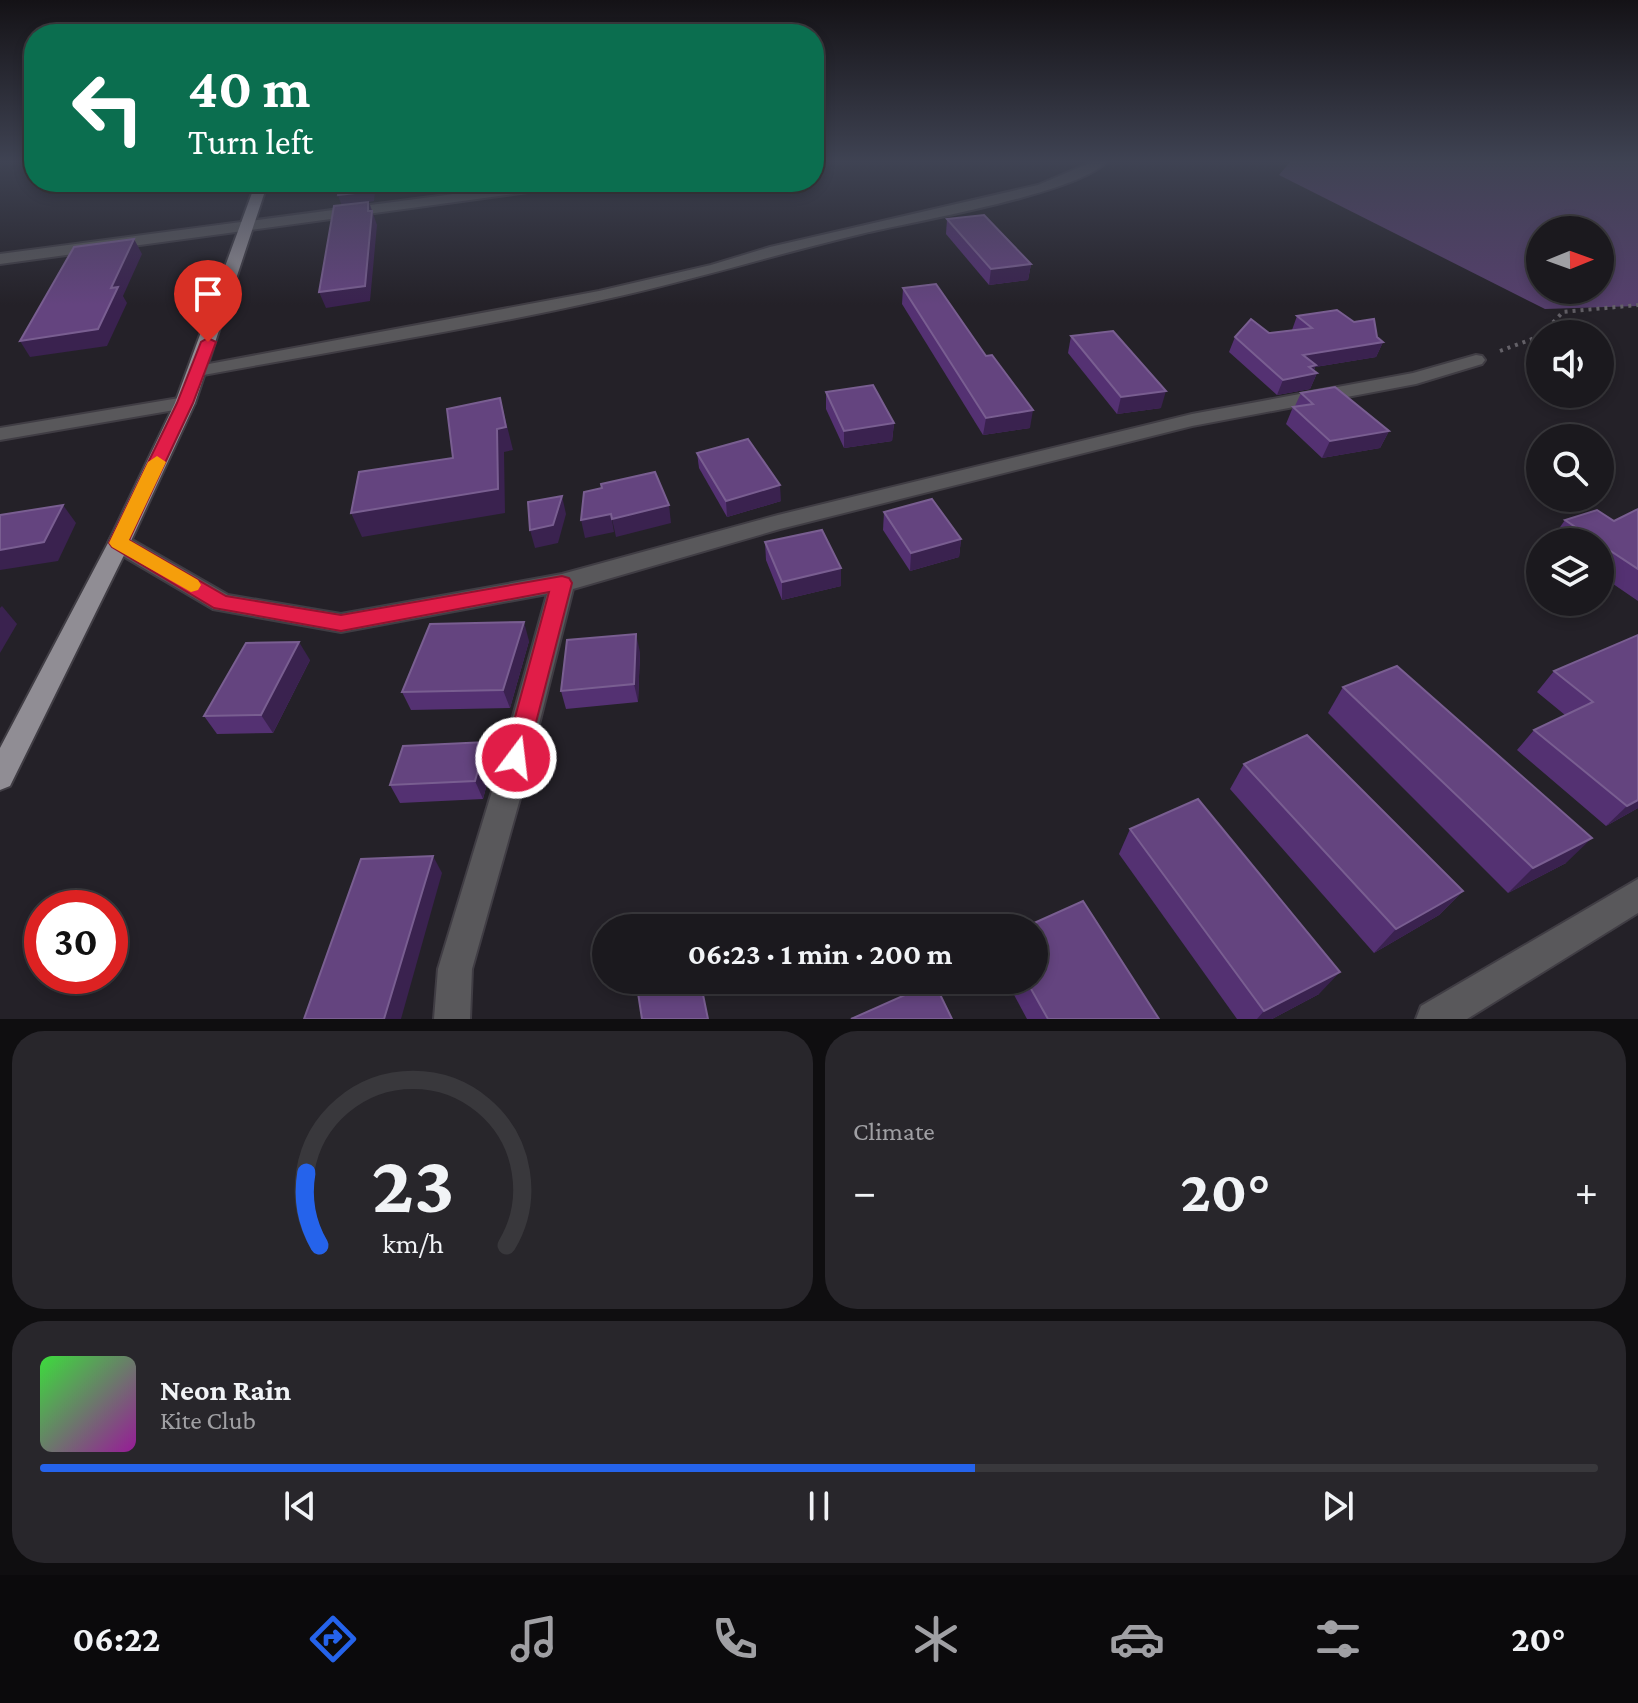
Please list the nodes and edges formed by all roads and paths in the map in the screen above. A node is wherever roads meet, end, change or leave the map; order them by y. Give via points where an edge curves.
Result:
1 (254, 210) edge
2 (375, 210) edge
3 (949, 210) edge
4 (249, 227) junction
5 (0, 259) edge
6 (1638, 305) edge
7 (1555, 320) edge
8 (1526, 341) edge
9 (1476, 360) joint
10 (198, 371) junction
11 (185, 403) junction
12 (0, 434) edge
13 (119, 543) junction
14 (562, 583) junction
15 (0, 777) edge
16 (1638, 895) edge
17 (452, 1019) edge
18 (1434, 1019) edge

1 - 4 main road
2 - 4 street
3 - 10 street via 599,296
4 - 5 street
4 - 10 main road
6 - 7 path via 1563,312
8 - 9 path
9 - 14 street via 1416,378 1146,431 778,522
10 - 11 main road
11 - 12 street
11 - 13 main road
13 - 14 street via 222,603 341,623
13 - 15 main road
14 - 17 street via 455,969
16 - 18 street

